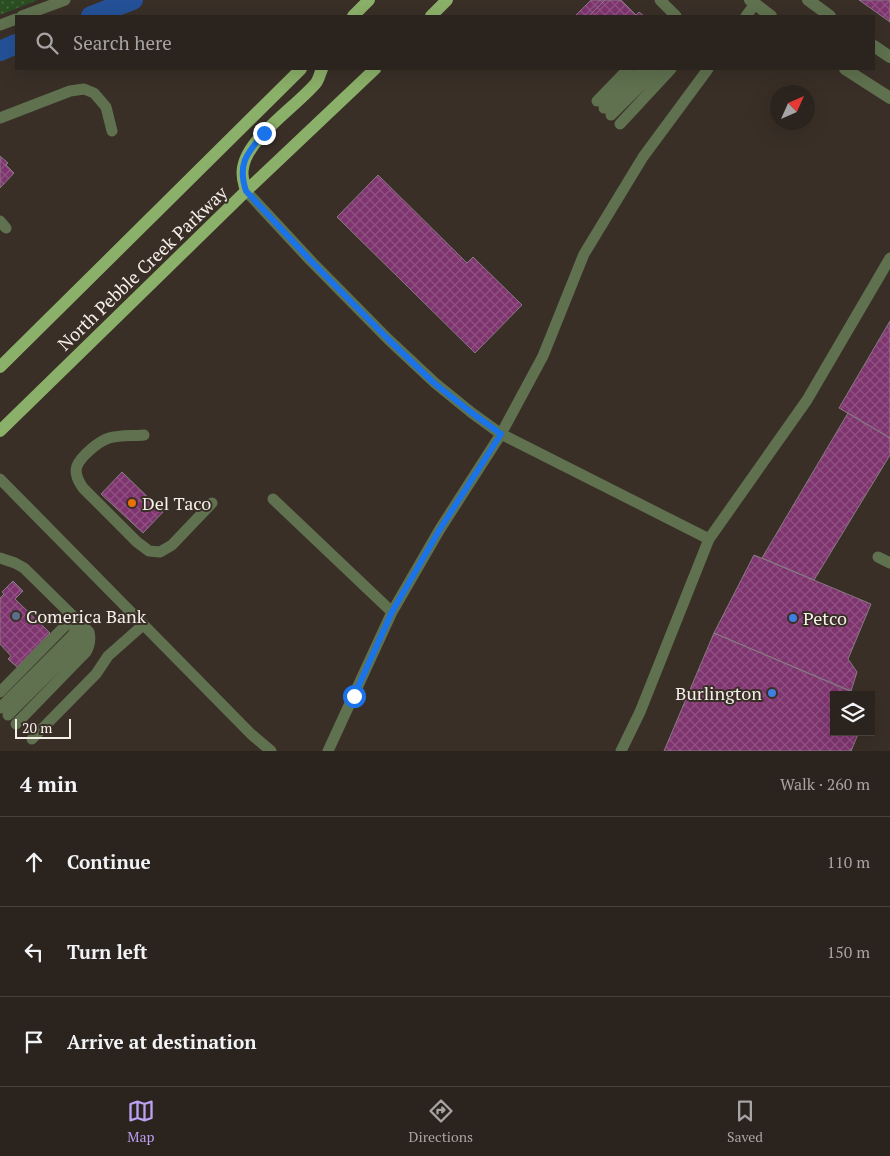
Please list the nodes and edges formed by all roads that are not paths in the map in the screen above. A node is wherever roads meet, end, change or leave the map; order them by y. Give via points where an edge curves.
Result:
1 (65, 0) edge
2 (369, 0) edge
3 (447, 0) edge
4 (660, 0) edge
5 (808, 0) edge
6 (753, 2) edge
7 (672, 14) edge
8 (25, 15) edge
9 (354, 15) edge
10 (432, 15) edge
11 (746, 15) edge
12 (770, 15) edge
13 (829, 15) edge
14 (15, 19) edge
15 (0, 25) edge
16 (875, 47) edge
17 (890, 56) edge
18 (300, 70) edge
19 (322, 70) edge
20 (374, 70) edge
21 (627, 70) edge
22 (642, 70) edge
23 (655, 70) edge
24 (670, 70) edge
25 (707, 70) edge
26 (847, 70) edge
27 (890, 98) edge
28 (604, 108) junction
29 (0, 118) edge
30 (620, 124) dead end
31 (112, 130) dead end
32 (246, 191) junction
33 (890, 258) edge
34 (0, 367) edge
35 (0, 431) edge
36 (501, 434) junction
37 (144, 435) dead end
38 (0, 479) edge
39 (274, 499) dead end
40 (212, 502) dead end
41 (709, 539) junction
42 (878, 557) dead end
43 (0, 558) edge
44 (890, 563) edge
45 (392, 612) junction
46 (76, 620) junction
47 (143, 625) junction
48 (0, 692) edge
49 (4, 712) edge
50 (16, 724) dead end
51 (32, 739) dead end
52 (271, 751) edge
53 (328, 751) edge
54 (621, 751) edge

1 - 8 lane
2 - 9 main road
3 - 10 main road
4 - 7 lane
5 - 13 street
6 - 11 lane
6 - 12 street
14 - 15 lane
16 - 17 street
18 - 34 main road, North Pebble Creek Parkway
19 - 32 main road via 317,82 249,151 242,167
20 - 32 main road, North Pebble Creek Parkway
21 - 28 lane
22 - 28 lane
23 - 28 lane
24 - 30 lane
25 - 36 lane via 643,157 584,254 544,356
26 - 27 street
29 - 31 lane via 70,91 84,89 94,93 106,106
32 - 35 main road, North Pebble Creek Parkway
32 - 36 lane via 434,383
33 - 41 lane via 807,400
36 - 41 lane
36 - 45 lane
37 - 40 lane via 109,438 96,444 77,467 78,480 83,488 137,542 149,551 160,552 172,546
38 - 47 lane
39 - 45 lane
41 - 54 lane via 640,712
42 - 44 lane
43 - 46 lane via 24,568
45 - 53 lane
46 - 48 lane via 68,621
46 - 49 lane via 72,635
46 - 50 lane via 89,632 90,645 86,652
47 - 51 lane via 108,656 96,674
47 - 52 lane

